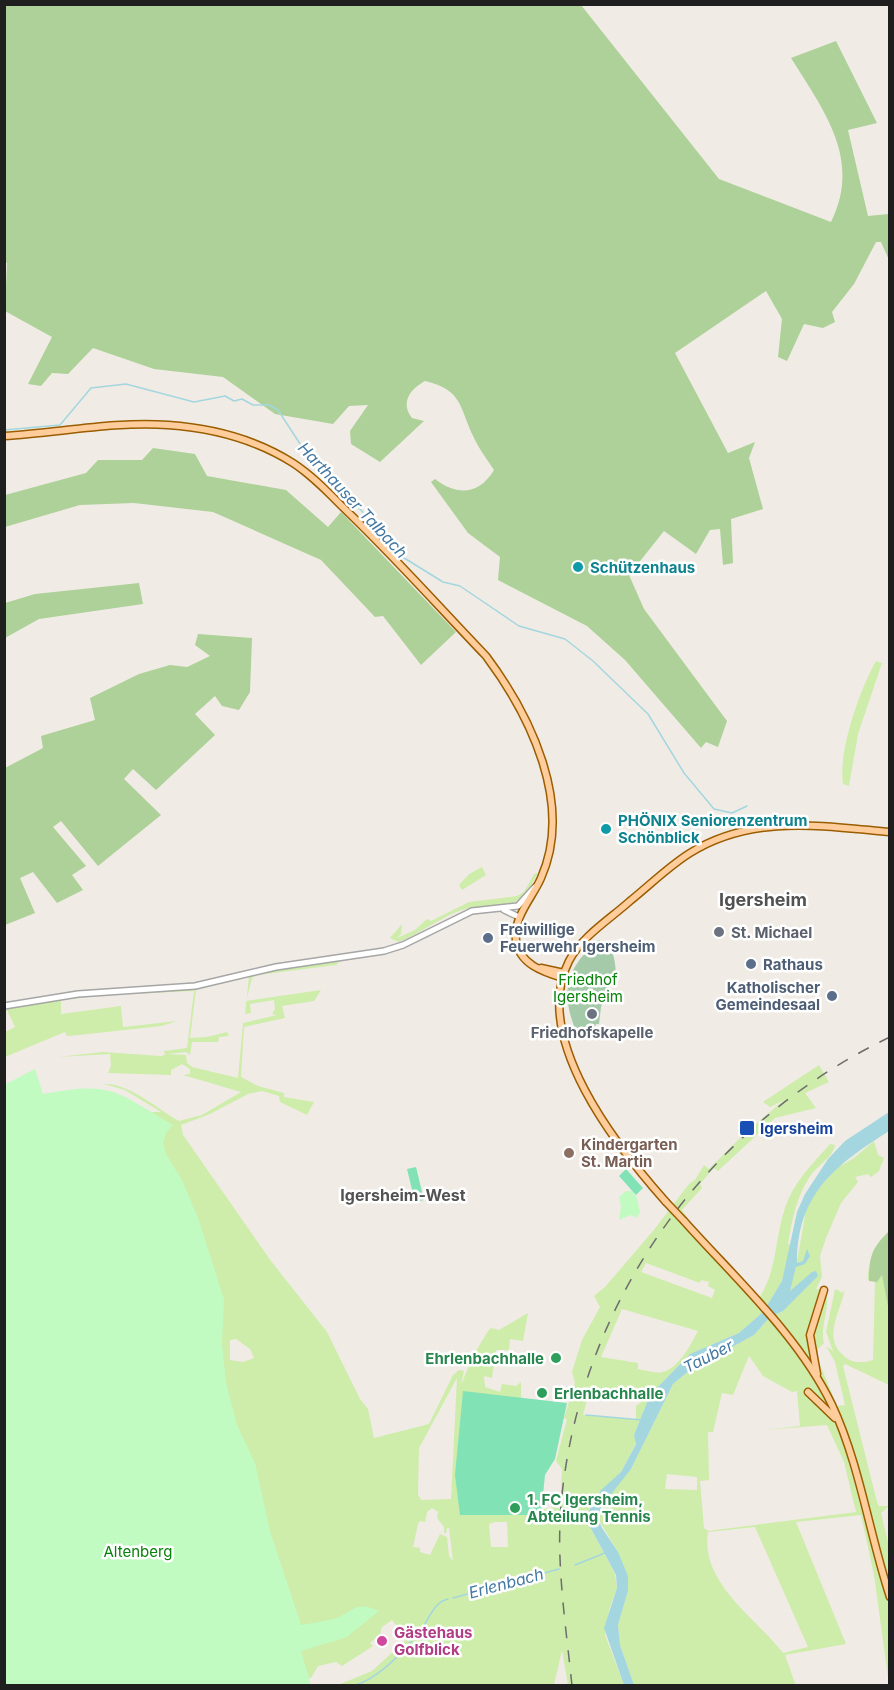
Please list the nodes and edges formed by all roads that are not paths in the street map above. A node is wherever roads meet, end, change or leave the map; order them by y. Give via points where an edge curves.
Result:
1 (4, 436) edge
2 (890, 832) edge
3 (537, 885) junction
4 (493, 908) junction
5 (510, 908) junction
6 (520, 916) junction
7 (569, 961) junction
8 (534, 966) junction
9 (553, 970) junction
10 (563, 976) junction
11 (4, 1006) edge
12 (824, 1290) dead end
13 (819, 1380) junction
14 (808, 1392) dead end
15 (840, 1423) junction
16 (890, 1597) edge

1 - 3 main road via 125,426 197,428 261,446 310,475 486,657 517,703 532,733 551,802 550,847
2 - 7 main road via 802,824 757,828 709,843 675,864 588,937
3 - 5 street via 518,906
3 - 6 main road
4 - 5 street
4 - 6 street
4 - 11 street via 476,909 384,951 195,986 78,994
5 - 6 street
6 - 8 main road via 516,932 518,949
7 - 9 main road
7 - 10 main road
8 - 9 main road
8 - 10 main road
9 - 10 main road
10 - 13 main road, bridge via 561,1007 568,1044 594,1109 625,1155 780,1329
12 - 13 main road via 810,1335
13 - 15 main road
14 - 15 main road
15 - 16 main road

